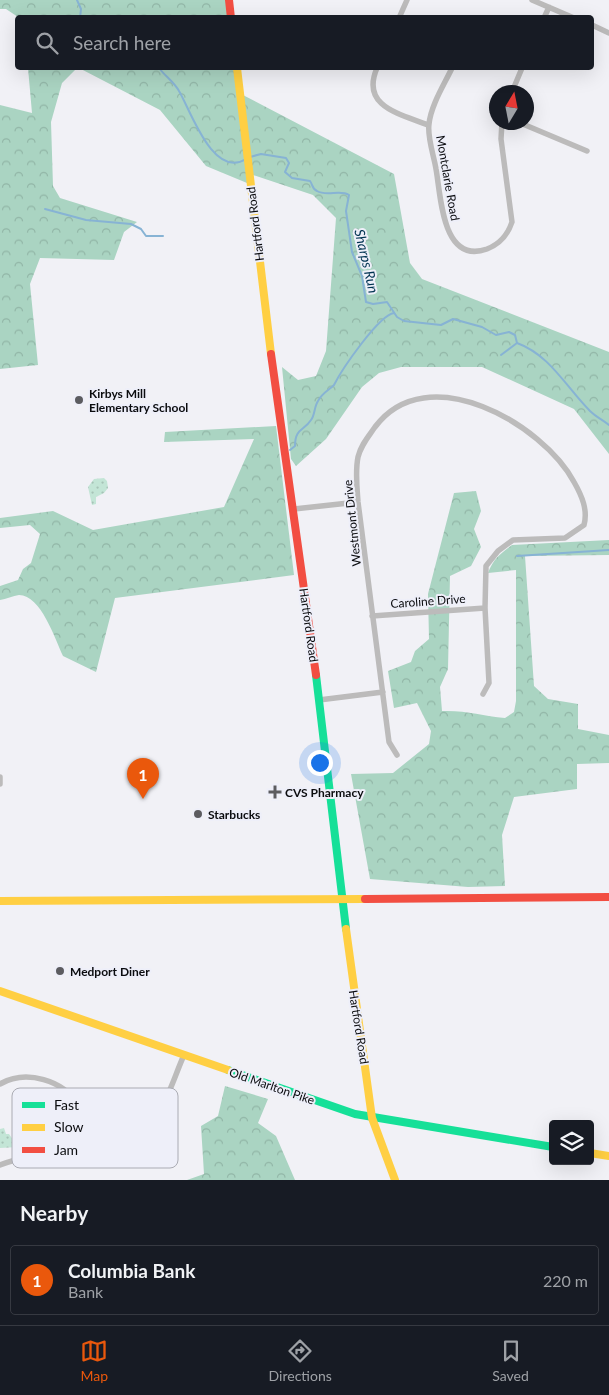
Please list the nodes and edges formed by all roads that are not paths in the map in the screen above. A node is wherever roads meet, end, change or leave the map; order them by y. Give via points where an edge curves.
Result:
1 (229, 0) edge
2 (399, 0) edge
3 (532, 0) edge
4 (406, 2) edge
5 (550, 7) junction
6 (231, 15) edge
7 (400, 15) edge
8 (546, 15) edge
9 (567, 15) edge
10 (594, 26) edge
11 (609, 32) edge
12 (236, 70) edge
13 (376, 70) edge
14 (451, 70) edge
15 (521, 70) edge
16 (515, 85) edge
17 (428, 124) junction
18 (534, 129) edge
19 (502, 130) edge
20 (587, 151) dead end
21 (358, 502) junction
22 (294, 509) junction
23 (485, 608) junction
24 (372, 616) junction
25 (383, 692) junction
26 (483, 694) dead end
27 (319, 700) junction
28 (397, 755) dead end
29 (0, 777) edge
30 (0, 784) edge
31 (609, 897) edge
32 (344, 899) junction
33 (0, 900) edge
34 (0, 992) edge
35 (184, 1055) junction
36 (0, 1084) edge
37 (60, 1088) edge
38 (170, 1088) edge
39 (372, 1118) junction
40 (549, 1146) edge
41 (594, 1154) edge
42 (609, 1156) edge
43 (12, 1161) edge
44 (0, 1165) edge
45 (395, 1180) edge

1 - 6 main road
2 - 4 street
3 - 5 street
4 - 7 street
5 - 8 street
5 - 9 street
10 - 11 street
12 - 22 main road, Hartford Road
13 - 17 street via 373,84 379,103
14 - 17 street, Montclarie Road
15 - 16 street
17 - 19 street, Montclarie Road via 446,228 458,245 477,250 493,246 502,239 512,222
18 - 20 street
21 - 22 street
21 - 23 street, Westmont Drive via 356,470 363,444 389,413 415,400 431,397 476,405 517,423 538,438 564,465 580,493 586,512 584,525 565,538 513,540 504,546 486,566
21 - 24 street, Westmont Drive
22 - 27 main road, Hartford Road
23 - 24 street, Caroline Drive
23 - 26 street, Westmont Drive via 489,683
24 - 25 street, Westmont Drive
25 - 27 street
25 - 28 street, Westmont Drive via 389,742
27 - 32 main road, Hartford Road
29 - 30 street
31 - 32 main road
32 - 33 main road
32 - 39 main road, Hartford Road
34 - 35 main road, Old Marlton Pike
35 - 38 street
35 - 39 main road, Old Marlton Pike via 327,1106
36 - 37 street via 17,1077 36,1078
39 - 40 main road, Old Marlton Pike
39 - 45 main road, Hartford Road
41 - 42 main road
43 - 44 street

